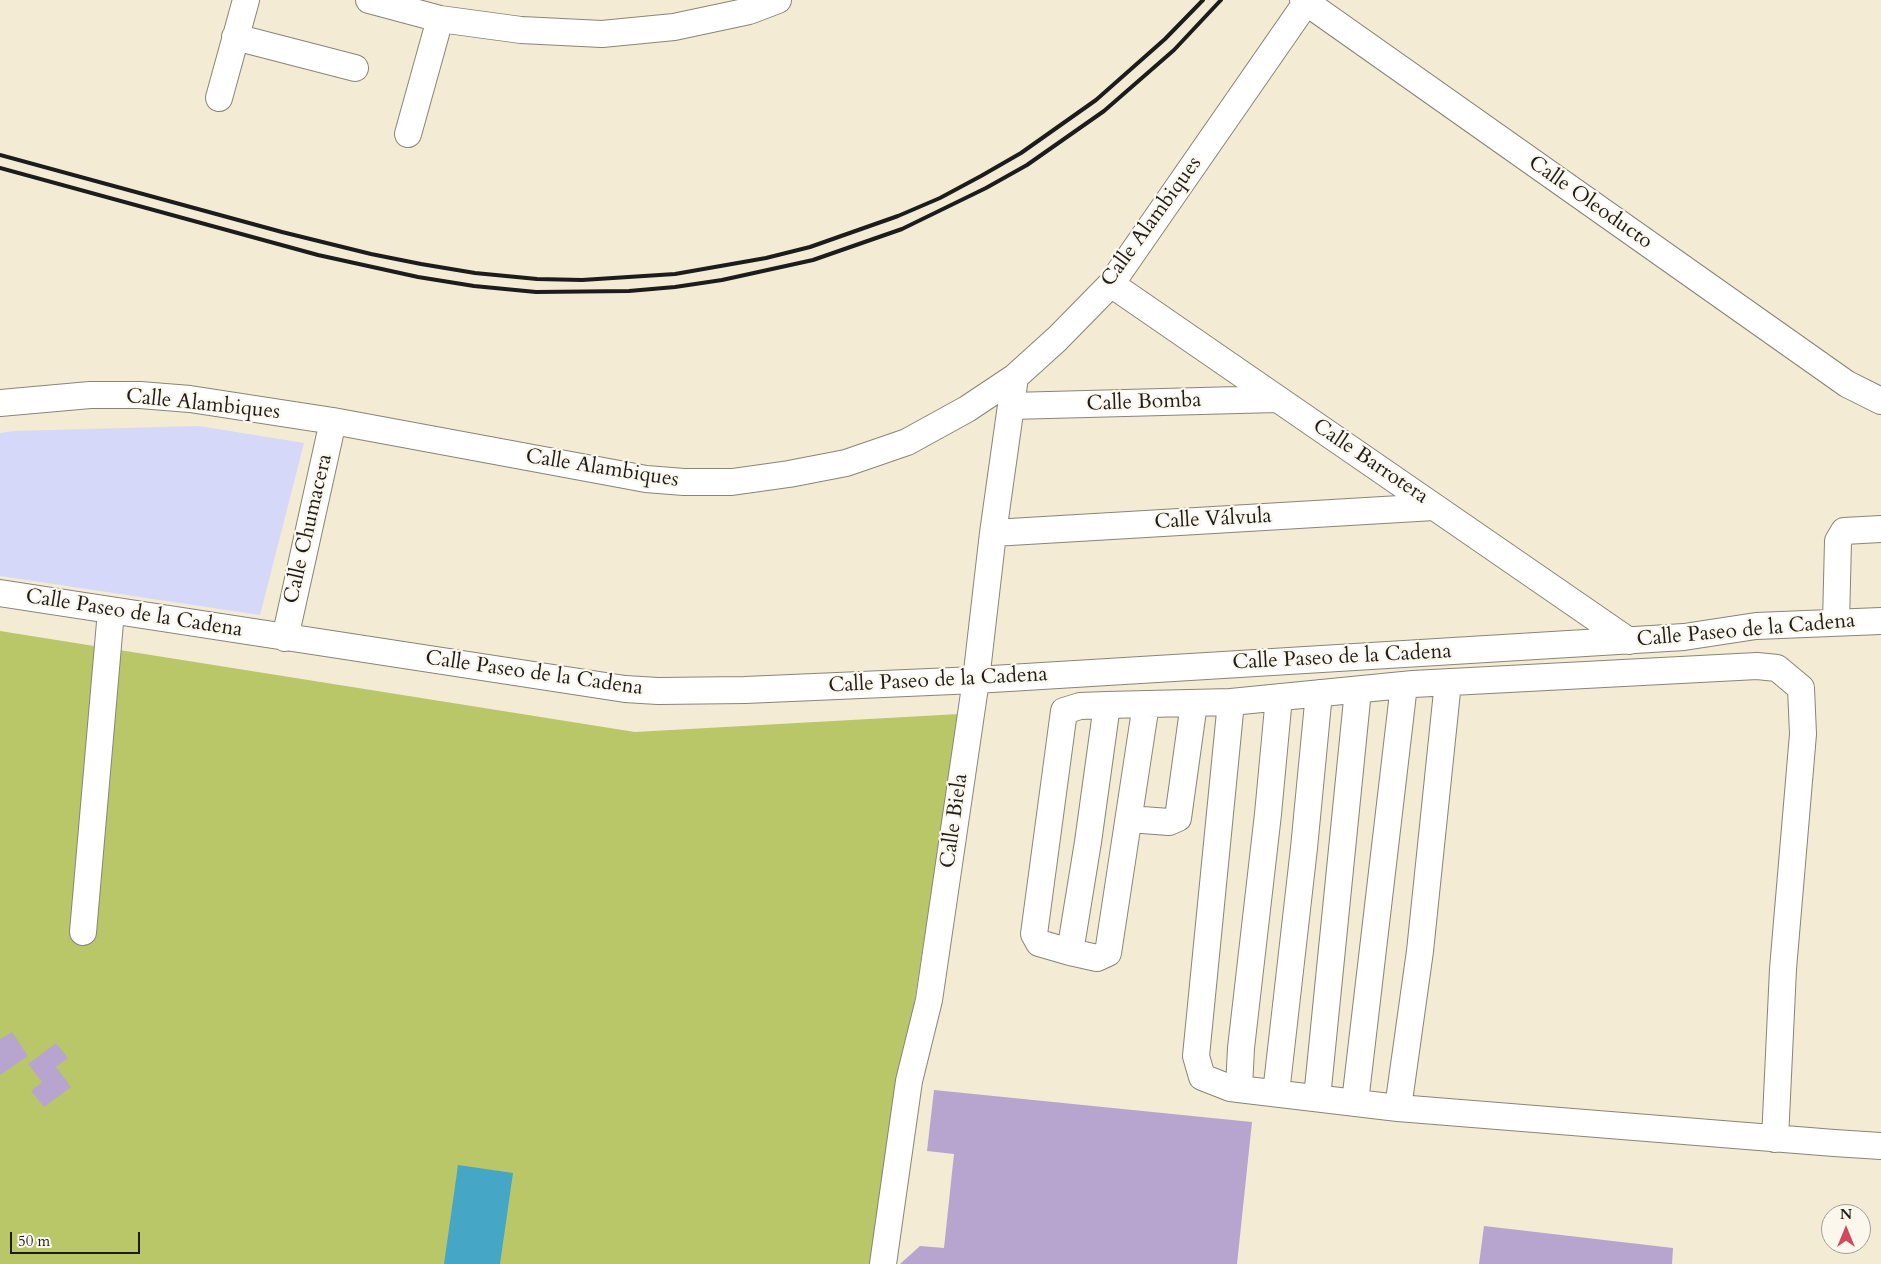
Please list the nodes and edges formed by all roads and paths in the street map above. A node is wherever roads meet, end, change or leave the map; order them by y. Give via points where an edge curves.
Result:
1 (246, 0) edge
2 (369, 0) edge
3 (778, 0) edge
4 (1306, 1) edge
5 (440, 19) junction
6 (235, 37) junction
7 (354, 68) dead end
8 (219, 98) dead end
9 (408, 134) dead end
10 (1110, 284) junction
11 (1016, 377) junction
12 (0, 384) edge
13 (52, 399) junction
14 (1278, 399) junction
15 (1881, 401) edge
16 (0, 403) edge
17 (1011, 406) junction
18 (333, 421) junction
19 (1434, 506) junction
20 (1881, 529) edge
21 (993, 533) junction
22 (0, 593) edge
23 (111, 611) junction
24 (1881, 621) edge
25 (1836, 622) junction
26 (285, 638) junction
27 (1629, 640) junction
28 (976, 680) junction
29 (1448, 682) junction
30 (1404, 685) junction
31 (1358, 690) junction
32 (1319, 693) junction
33 (1279, 697) junction
34 (1231, 702) junction
35 (1194, 703) junction
36 (1146, 704) junction
37 (1107, 705) junction
38 (1129, 819) junction
39 (83, 932) dead end
40 (1070, 952) junction
41 (1239, 1088) junction
42 (1276, 1093) junction
43 (1317, 1098) junction
44 (1355, 1102) junction
45 (1398, 1108) junction
46 (1775, 1139) junction
47 (1881, 1146) edge
48 (882, 1264) edge

1 - 6 street
2 - 5 street
3 - 5 street via 749,11 674,27 602,34 521,30
4 - 10 street, Calle Alambiques
4 - 15 street, Calle Oleoducto via 1847,384
5 - 9 street
6 - 7 street
6 - 8 street
10 - 11 street, Calle Alambiques
10 - 14 street, Calle Barrotera
11 - 17 street, Calle Biela
11 - 18 street, Calle Alambiques via 907,442 846,463 732,482 646,479
12 - 13 street
13 - 16 street, Calle Alambiques
13 - 18 street, Calle Alambiques via 140,396 190,399
14 - 17 street, Calle Bomba
14 - 19 street, Calle Barrotera
17 - 21 street, Calle Biela
18 - 26 street, Calle Chumacera
19 - 21 street, Calle Válvula
19 - 27 street, Calle Barrotera
20 - 25 street via 1844,531 1838,541
21 - 28 street, Calle Biela
22 - 23 street, Calle Paseo de la Cadena
23 - 26 street, Calle Paseo de la Cadena
23 - 39 street
24 - 25 street, Calle Paseo de la Cadena
25 - 27 street, Calle Paseo de la Cadena via 1756,626 1684,637
26 - 28 street, Calle Paseo de la Cadena via 625,689 745,690
27 - 28 street, Calle Paseo de la Cadena
28 - 48 street, Calle Biela via 929,1000 909,1081
29 - 30 street
29 - 45 street via 1420,951
29 - 46 street via 1758,666 1777,668 1802,688 1803,734 1783,969
30 - 31 street
30 - 44 street
31 - 32 street
31 - 43 street
32 - 33 street
32 - 42 street
33 - 34 street
33 - 41 street
34 - 35 street
34 - 41 street via 1196,1056 1202,1077 1230,1088
35 - 36 street
35 - 38 street via 1178,818 1170,822
36 - 37 street
36 - 38 street
37 - 40 street
37 - 40 street via 1080,706 1064,711 1034,934 1039,944
38 - 40 street via 1108,953 1097,958
41 - 42 street
42 - 43 street
43 - 44 street
44 - 45 street
45 - 46 street
46 - 47 street

